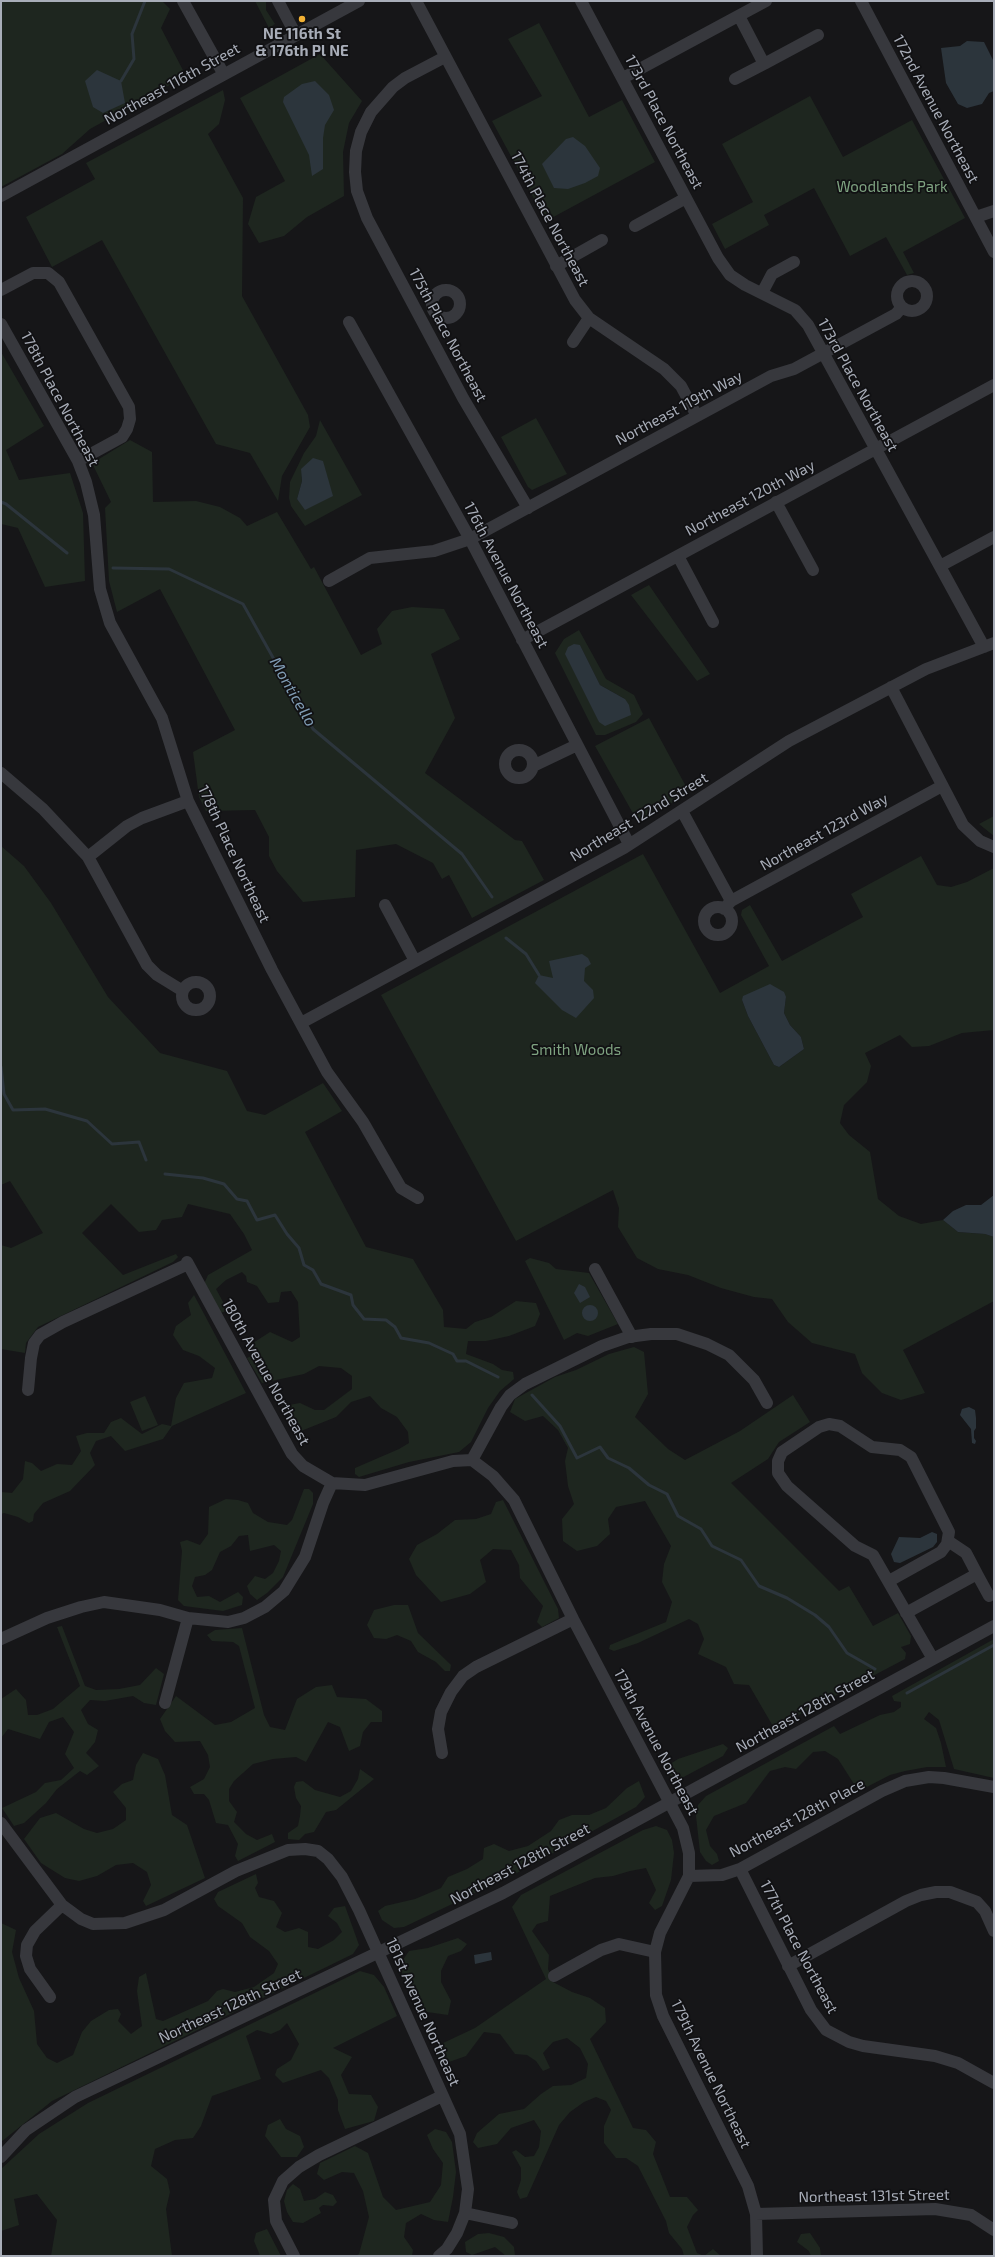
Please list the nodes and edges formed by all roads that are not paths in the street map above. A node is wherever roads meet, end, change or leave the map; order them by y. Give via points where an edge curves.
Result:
1 (183, 1) edge
2 (278, 1) edge
3 (359, 1) edge
4 (416, 1) edge
5 (581, 1) edge
6 (766, 1) edge
7 (861, 1) edge
8 (739, 16) junction
9 (296, 35) junction
10 (818, 35) dead end
11 (445, 57) junction
12 (764, 64) junction
13 (223, 73) junction
14 (623, 78) junction
15 (735, 79) dead end
16 (1, 196) edge
17 (686, 198) junction
18 (994, 211) edge
19 (976, 217) junction
20 (635, 226) dead end
21 (602, 240) dead end
22 (994, 252) edge
23 (794, 262) dead end
24 (556, 266) junction
25 (1, 290) edge
26 (762, 294) junction
27 (902, 307) dead end
28 (434, 310) dead end
29 (420, 317) junction
30 (589, 318) junction
31 (349, 322) dead end
32 (1, 324) edge
33 (573, 342) dead end
34 (823, 353) junction
35 (994, 385) edge
36 (697, 416) junction
37 (875, 449) junction
38 (78, 461) junction
39 (776, 502) junction
40 (528, 508) junction
41 (994, 537) edge
42 (470, 539) junction
43 (678, 556) junction
44 (940, 566) junction
45 (813, 570) dead end
46 (329, 581) dead end
47 (713, 622) dead end
48 (522, 640) junction
49 (989, 645) edge
50 (891, 687) junction
51 (577, 745) junction
52 (533, 766) dead end
53 (1, 773) edge
54 (942, 786) junction
55 (188, 801) junction
56 (682, 811) junction
57 (630, 844) junction
58 (994, 847) edge
59 (88, 857) junction
60 (385, 905) dead end
61 (415, 961) junction
62 (183, 991) dead end
63 (301, 1023) junction
64 (418, 1198) dead end
65 (595, 1269) dead end
66 (632, 1336) junction
67 (28, 1390) dead end
68 (767, 1403) dead end
69 (472, 1460) junction
70 (332, 1483) junction
71 (948, 1541) junction
72 (978, 1574) junction
73 (889, 1581) junction
74 (989, 1596) dead end
75 (906, 1613) junction
76 (188, 1618) junction
77 (573, 1619) junction
78 (994, 1626) edge
79 (1, 1639) edge
80 (933, 1659) junction
81 (165, 1703) dead end
82 (442, 1753) dead end
83 (994, 1787) edge
84 (671, 1802) junction
85 (1, 1823) edge
86 (740, 1869) junction
87 (689, 1876) junction
88 (62, 1905) junction
89 (994, 1931) edge
90 (655, 1952) junction
91 (379, 1954) junction
92 (788, 1966) junction
93 (554, 1976) dead end
94 (50, 1997) dead end
95 (994, 2083) edge
96 (442, 2096) junction
97 (1, 2157) edge
98 (466, 2213) junction
99 (756, 2214) junction
100 (512, 2223) dead end
101 (992, 2224) edge
102 (294, 2256) edge
103 (439, 2256) edge
104 (756, 2256) edge

1 - 13 street
2 - 9 street
3 - 9 street, Northeast 116th Street
4 - 11 street, 174th Place Northeast
5 - 14 street, 173rd Place Northeast
6 - 8 street
7 - 19 street, 172nd Avenue Northeast
8 - 12 street
8 - 14 street
9 - 13 street, Northeast 116th Street
10 - 12 street
11 - 24 street, 174th Place Northeast
11 - 29 street, 175th Place Northeast via 393,86 371,112 357,145 357,191 367,218
12 - 15 street
13 - 16 street, Northeast 116th Street
14 - 17 street, 173rd Place Northeast
17 - 20 street
17 - 26 street, 173rd Place Northeast via 730,275
18 - 19 street
19 - 22 street, 172nd Avenue Northeast
21 - 24 street
23 - 26 street via 772,274
24 - 30 street, 174th Place Northeast via 574,300
25 - 38 street via 33,273 48,273 59,282 129,407 130,419 122,437
26 - 34 street, 173rd Place Northeast via 794,310 808,325
27 - 34 street, Northeast 119th Way via 896,314
28 - 29 street
29 - 40 street, 175th Place Northeast via 463,398
30 - 33 street
30 - 36 street, 174th Place Northeast via 664,369 681,386
31 - 42 street, 176th Avenue Northeast
32 - 38 street, 178th Place Northeast
34 - 36 street, Northeast 119th Way via 794,369 770,376
34 - 37 street, 173rd Place Northeast
35 - 37 street, Northeast 120th Way
36 - 40 street, Northeast 119th Way
37 - 39 street, Northeast 120th Way
37 - 44 street, 173rd Place Northeast
38 - 55 street, 178th Place Northeast via 94,515 100,589 110,623 162,718
39 - 43 street, Northeast 120th Way
39 - 45 street
40 - 42 street, Northeast 119th Way
41 - 44 street
42 - 46 street, Northeast 119th Way via 434,551 370,558
42 - 48 street, 176th Avenue Northeast
43 - 47 street
43 - 48 street, Northeast 120th Way
44 - 49 street, 173rd Place Northeast
48 - 51 street, 176th Avenue Northeast
49 - 50 street, Northeast 122nd Street via 926,669
50 - 54 street
50 - 56 street, Northeast 122nd Street via 789,741
51 - 52 street
51 - 57 street, 176th Avenue Northeast
53 - 59 street via 44,809
54 - 56 street, Northeast 123rd Way via 728,905
54 - 58 street via 963,825 980,841
55 - 59 street via 127,826
55 - 63 street, 178th Place Northeast
56 - 57 street, Northeast 122nd Street
57 - 61 street, Northeast 122nd Street
59 - 62 street via 147,965 157,975
60 - 61 street
61 - 63 street, Northeast 122nd Street
63 - 64 street, 178th Place Northeast via 327,1072 363,1122 400,1188
65 - 66 street
66 - 68 street via 677,1334 707,1344 729,1356 749,1375
66 - 69 street via 602,1346 525,1384 510,1395
67 - 70 street, 180th Avenue Northeast via 34,1343 40,1334 188,1263 292,1454 303,1466
69 - 70 street via 453,1461 365,1485
69 - 77 street, 179th Avenue Northeast via 493,1476 514,1500
70 - 76 street via 305,1556 284,1592 265,1607 244,1618 228,1622
71 - 72 street via 966,1553
71 - 73 street via 941,1552
71 - 73 street via 949,1532 910,1457 900,1450 872,1448 840,1426 829,1424 819,1426 782,1452 778,1461 778,1473 786,1486 855,1546 873,1555
72 - 74 street
72 - 75 street
73 - 75 street
75 - 80 street
76 - 79 street via 104,1602 48,1618
76 - 81 street
77 - 82 street via 476,1667 463,1676 440,1712 438,1729
77 - 84 street, 179th Avenue Northeast
78 - 80 street, Northeast 128th Street
80 - 84 street, Northeast 128th Street
83 - 86 street, Northeast 128th Place via 944,1778 917,1778 882,1791
84 - 87 street, 179th Avenue Northeast via 683,1828 689,1853
84 - 91 street, Northeast 128th Street via 503,1894
85 - 88 street
86 - 87 street, Northeast 128th Place via 722,1875
86 - 92 street, 177th Place Northeast
87 - 90 street, 179th Avenue Northeast via 660,1933
88 - 91 street, 181st Avenue Northeast via 81,1919 94,1924 125,1923 164,1910 268,1856 288,1850 318,1851 342,1877
88 - 94 street via 35,1931 26,1950 30,1968
89 - 92 street via 985,1911 977,1902 950,1892 936,1892 906,1901
90 - 93 street via 619,1944 600,1950
90 - 99 street, 179th Avenue Northeast via 656,1995 663,2016 748,2186
91 - 96 street, 181st Avenue Northeast
91 - 97 street, Northeast 128th Street via 75,2097 26,2130
92 - 95 street, 177th Place Northeast via 817,2020 836,2037 863,2046 935,2056 958,2063
96 - 98 street, 181st Avenue Northeast via 460,2134 464,2150 468,2189
96 - 102 street via 319,2155 283,2181 274,2200 276,2220
98 - 100 street
98 - 103 street, 181st Avenue Northeast via 447,2249
99 - 101 street, Northeast 131st Street via 935,2209 971,2215
99 - 104 street

